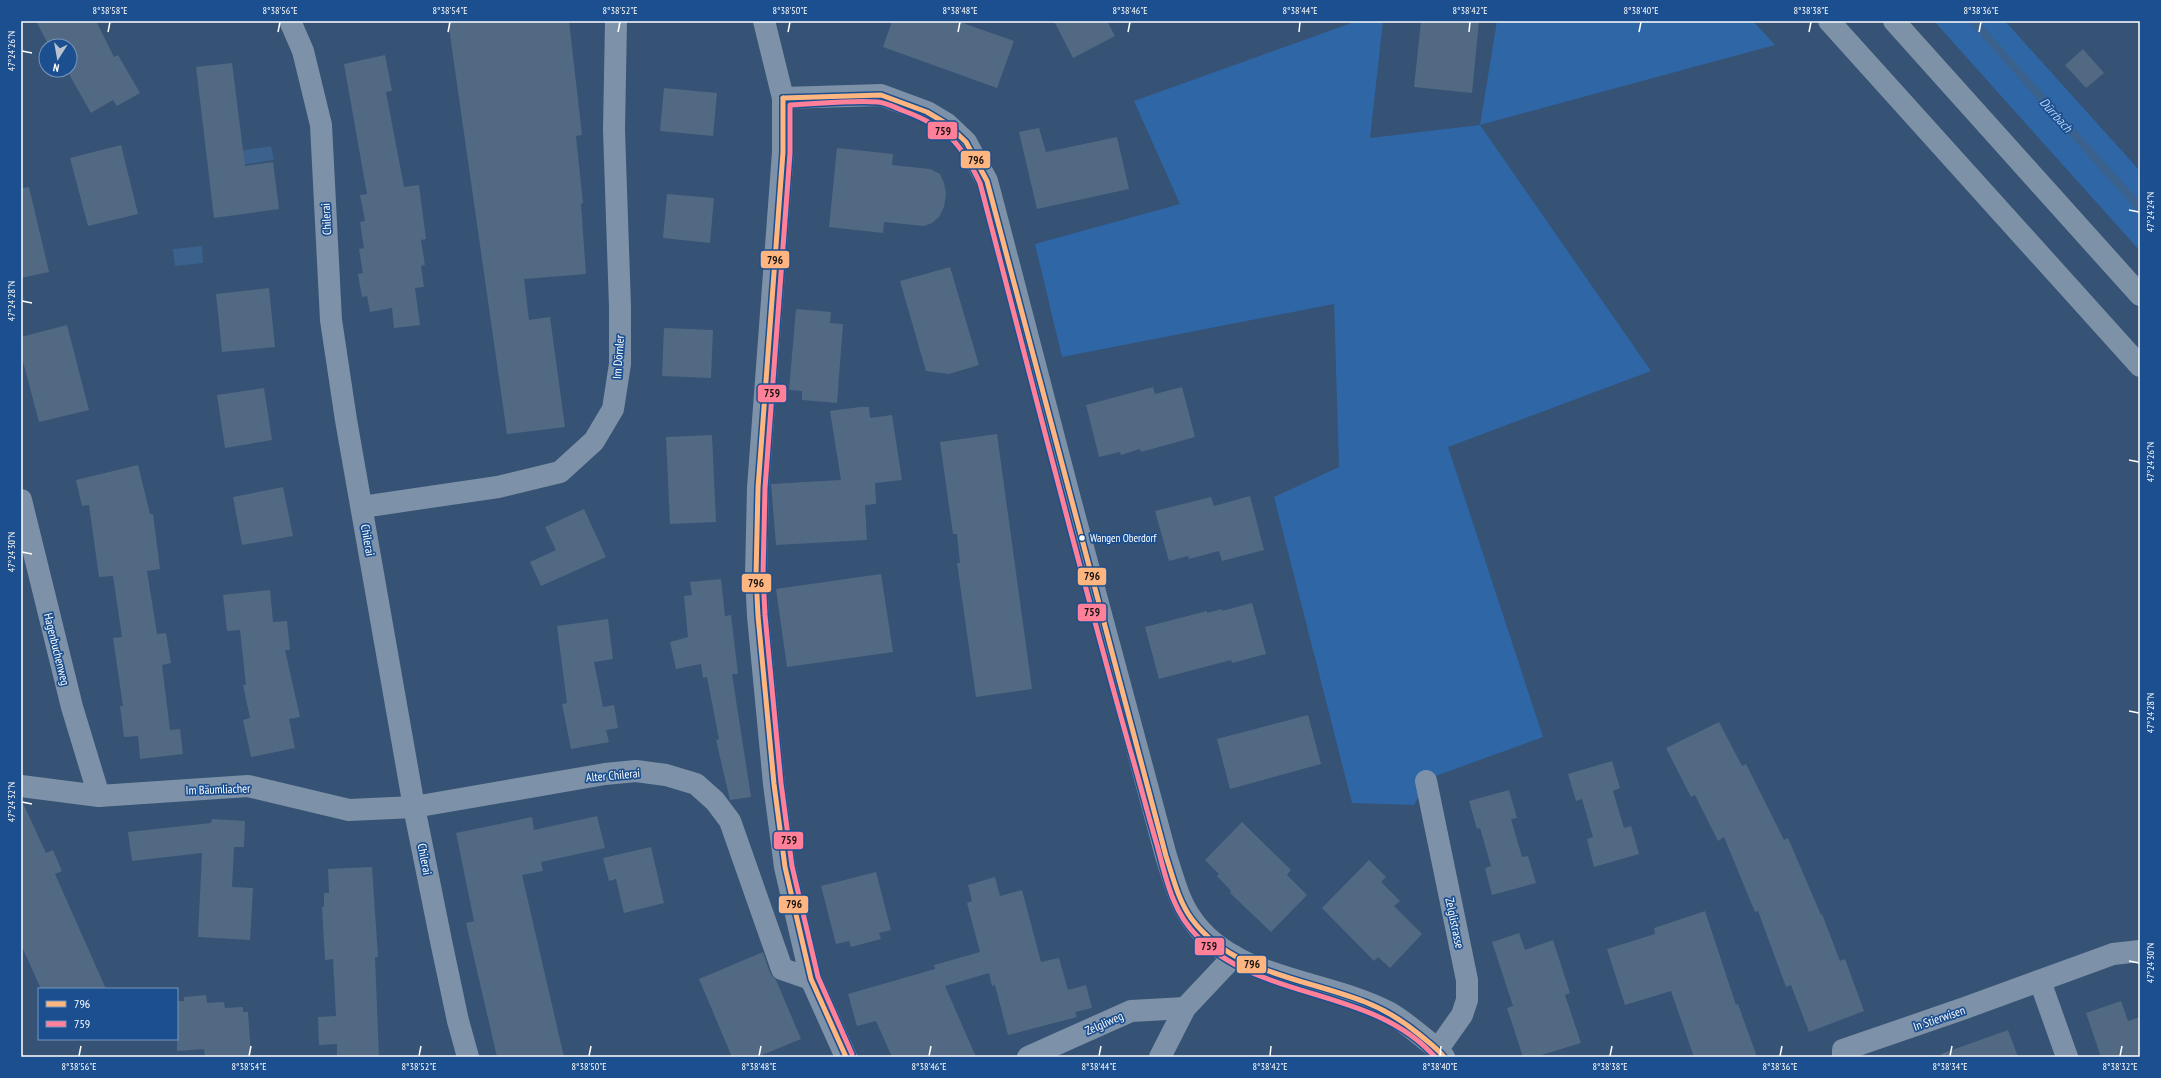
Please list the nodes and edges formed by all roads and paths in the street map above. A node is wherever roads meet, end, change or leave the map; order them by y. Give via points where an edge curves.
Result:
1 (290, 21) edge
2 (616, 21) edge
3 (764, 21) edge
4 (1829, 21) edge
5 (1894, 21) edge
6 (783, 98) junction
7 (2140, 295) edge
8 (2140, 366) edge
9 (21, 500) edge
10 (362, 507) junction
11 (1426, 781) dead end
12 (21, 786) edge
13 (99, 796) junction
14 (414, 807) junction
15 (2140, 951) edge
16 (1234, 956) junction
17 (811, 979) junction
18 (2040, 981) junction
19 (1185, 1008) junction
20 (1441, 1053) edge
21 (468, 1057) edge
22 (846, 1057) edge
23 (1028, 1057) edge
24 (1160, 1057) edge
25 (1844, 1057) edge
26 (2067, 1057) edge

1 - 10 street, Chilerai via 303,51 321,125 331,320
2 - 10 street, Im Dörnler via 614,130 620,364 613,409 594,441 560,472 498,487
3 - 6 street
4 - 8 highway
5 - 7 highway
6 - 16 street via 881,95 927,112 947,124 963,138 978,162 987,181 1070,499 1180,900 1204,934
6 - 17 street via 783,152 758,488 756,576 762,667 785,867
9 - 13 street, Hagenbuchenweg via 72,707
10 - 14 street, Chilerai
11 - 20 street, Zelglistrasse via 1467,980 1467,1000 1462,1015
12 - 13 street, Im Bäumliacher
13 - 14 street, Im Bäumliacher via 248,786 349,810
14 - 17 street, Alter Chilerai via 605,774 636,771 666,775 696,784 715,801 730,821 782,969
14 - 21 street, Chilerai via 448,978
15 - 18 street, In Stierwisen via 2113,954
16 - 19 street
16 - 20 street via 1252,966 1338,992 1390,1013
17 - 22 street
18 - 25 street, In Stierwisen via 1843,1050
18 - 26 street
19 - 23 street, Zelgliweg via 1131,1011
19 - 24 street

